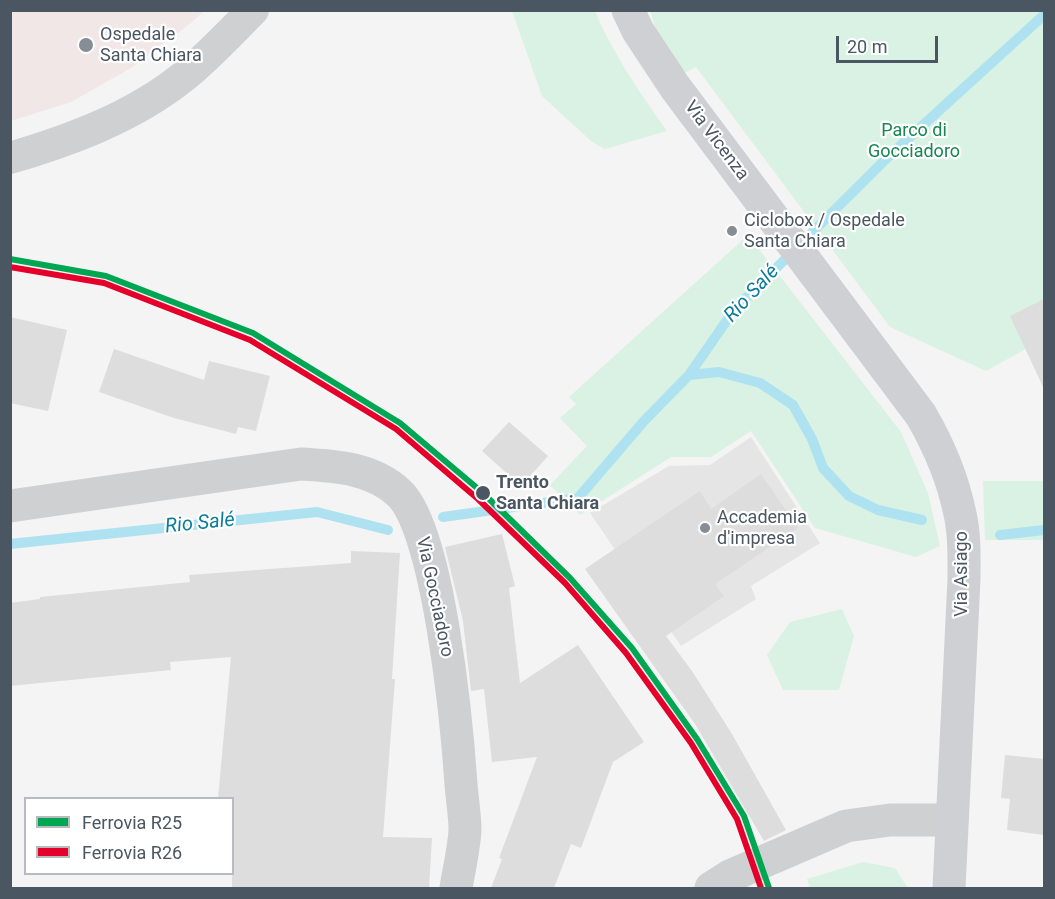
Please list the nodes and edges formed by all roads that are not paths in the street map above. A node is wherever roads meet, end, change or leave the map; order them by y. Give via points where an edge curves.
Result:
1 (253, 10) edge
2 (628, 10) edge
3 (10, 158) edge
4 (811, 268) joint
5 (10, 506) edge
6 (952, 820) junction
7 (721, 882) edge
8 (456, 888) edge
9 (949, 888) edge

1 - 3 street via 182,78 139,106 85,133
2 - 4 main road, Via Vicenza via 675,87
4 - 6 main road, Via Asiago via 921,415 941,453 961,514 964,579
5 - 8 street, Via Gocciadoro via 302,464 341,466 377,477 400,494 412,509 433,576 457,726 465,830
6 - 7 street via 890,820 846,826
6 - 9 main road, Via Asiago

